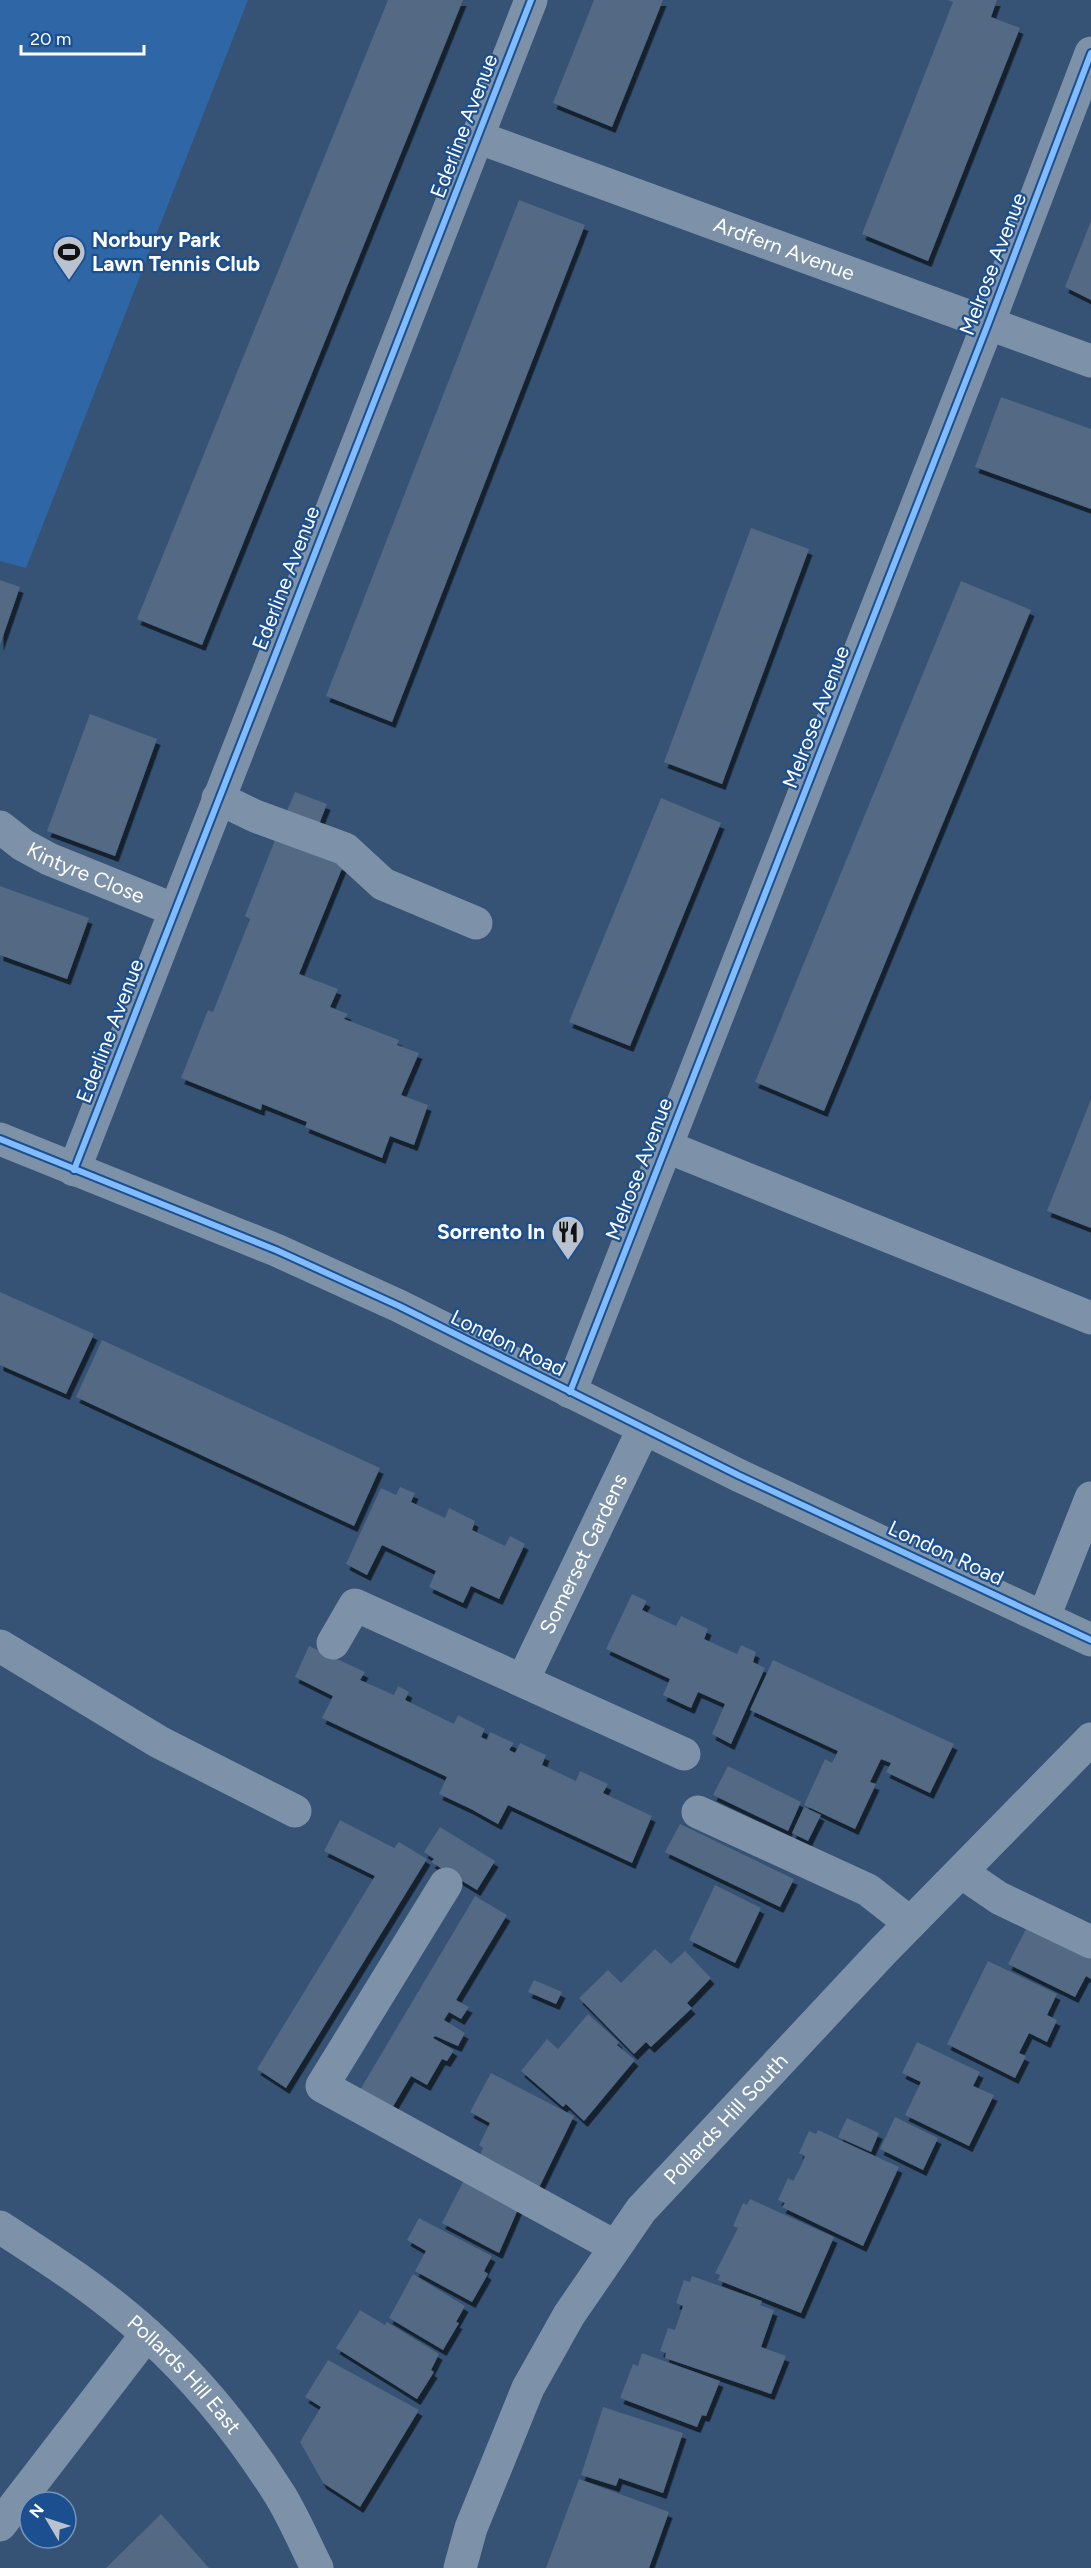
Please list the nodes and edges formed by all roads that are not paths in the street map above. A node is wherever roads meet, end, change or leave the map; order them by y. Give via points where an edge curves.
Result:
1 (531, 0) edge
2 (1091, 53) edge
3 (477, 137) junction
4 (988, 324) junction
5 (1091, 361) edge
6 (218, 798) junction
7 (0, 826) edge
8 (175, 910) junction
9 (476, 923) dead end
10 (0, 1139) edge
11 (665, 1146) junction
12 (74, 1170) junction
13 (1091, 1318) edge
14 (570, 1392) junction
15 (644, 1428) junction
16 (1091, 1498) edge
17 (1044, 1617) junction
18 (1091, 1640) edge
19 (333, 1643) dead end
20 (0, 1646) edge
21 (523, 1680) junction
22 (1091, 1739) edge
23 (684, 1754) dead end
24 (295, 1811) dead end
25 (698, 1812) dead end
26 (961, 1872) junction
27 (446, 1884) dead end
28 (910, 1923) junction
29 (1091, 1942) edge
30 (0, 2227) edge
31 (614, 2246) junction
32 (147, 2334) junction
33 (0, 2525) edge
34 (317, 2568) edge
35 (460, 2568) edge

1 - 3 street, Ederline Avenue
2 - 4 street, Melrose Avenue
3 - 4 street, Ardfern Avenue
3 - 6 street, Ederline Avenue
4 - 5 street, Ardfern Avenue
4 - 11 street, Melrose Avenue
6 - 8 street, Ederline Avenue
6 - 9 street via 345,849 383,884
7 - 8 street, Kintyre Close via 49,859
8 - 12 street, Ederline Avenue
10 - 12 highway, London Road
11 - 13 street
11 - 14 street, Melrose Avenue
12 - 14 highway, London Road via 276,1250 399,1306
14 - 15 highway, London Road
15 - 17 highway, London Road
15 - 21 street, Somerset Gardens
16 - 17 street
17 - 18 highway, London Road
19 - 21 street via 355,1605
20 - 24 street via 159,1742
21 - 23 street
22 - 26 street, Pollards Hill South
25 - 28 street via 868,1890
26 - 28 street, Pollards Hill South
26 - 29 street via 999,1898
27 - 31 street via 322,2086
28 - 31 street, Pollards Hill South via 641,2210
30 - 32 street, Pollards Hill East via 66,2271
31 - 35 street, Pollards Hill South via 528,2388 471,2528
32 - 33 street
32 - 34 street, Pollards Hill East via 233,2426 280,2496

